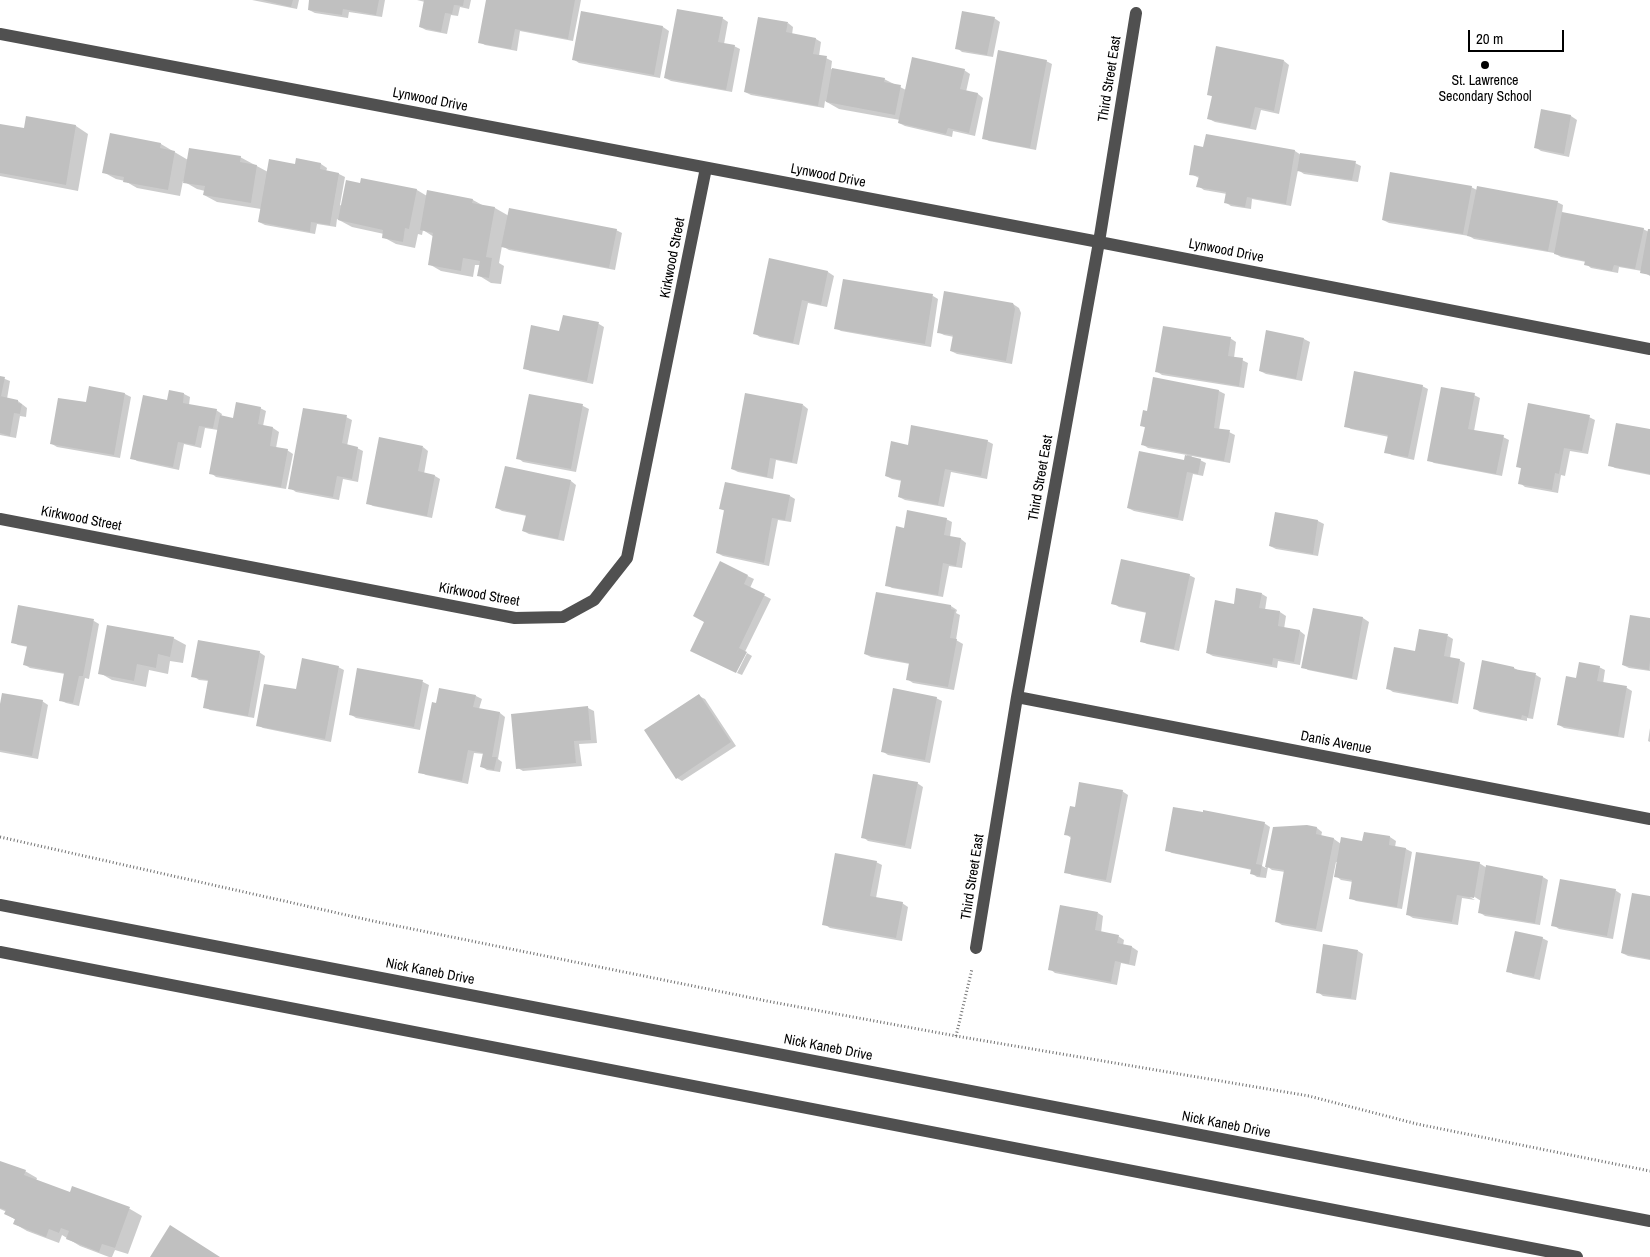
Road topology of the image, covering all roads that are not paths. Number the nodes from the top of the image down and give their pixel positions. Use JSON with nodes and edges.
{"nodes":[{"id":1,"x":1136,"y":13,"type":"dead end"},
{"id":2,"x":0,"y":34,"type":"edge"},
{"id":3,"x":706,"y":168,"type":"junction"},
{"id":4,"x":1099,"y":242,"type":"junction"},
{"id":5,"x":1650,"y":349,"type":"edge"},
{"id":6,"x":0,"y":519,"type":"edge"},
{"id":7,"x":1017,"y":697,"type":"junction"},
{"id":8,"x":1650,"y":819,"type":"edge"},
{"id":9,"x":0,"y":905,"type":"edge"},
{"id":10,"x":976,"y":948,"type":"road end"},
{"id":11,"x":0,"y":952,"type":"edge"},
{"id":12,"x":1650,"y":1221,"type":"edge"},
{"id":13,"x":1577,"y":1257,"type":"edge"}],
"edges":[{"from":1,"to":4,"type":"street","name":"Third Street East"},
{"from":2,"to":3,"type":"street","name":"Lynwood Drive"},
{"from":3,"to":4,"type":"street","name":"Lynwood Drive"},
{"from":3,"to":6,"type":"street","name":"Kirkwood Street"},
{"from":4,"to":5,"type":"street","name":"Lynwood Drive"},
{"from":4,"to":7,"type":"street","name":"Third Street East"},
{"from":7,"to":8,"type":"street","name":"Danis Avenue"},
{"from":7,"to":10,"type":"street","name":"Third Street East"},
{"from":9,"to":12,"type":"street","name":"Nick Kaneb Drive"},
{"from":11,"to":13,"type":"street"}]}
